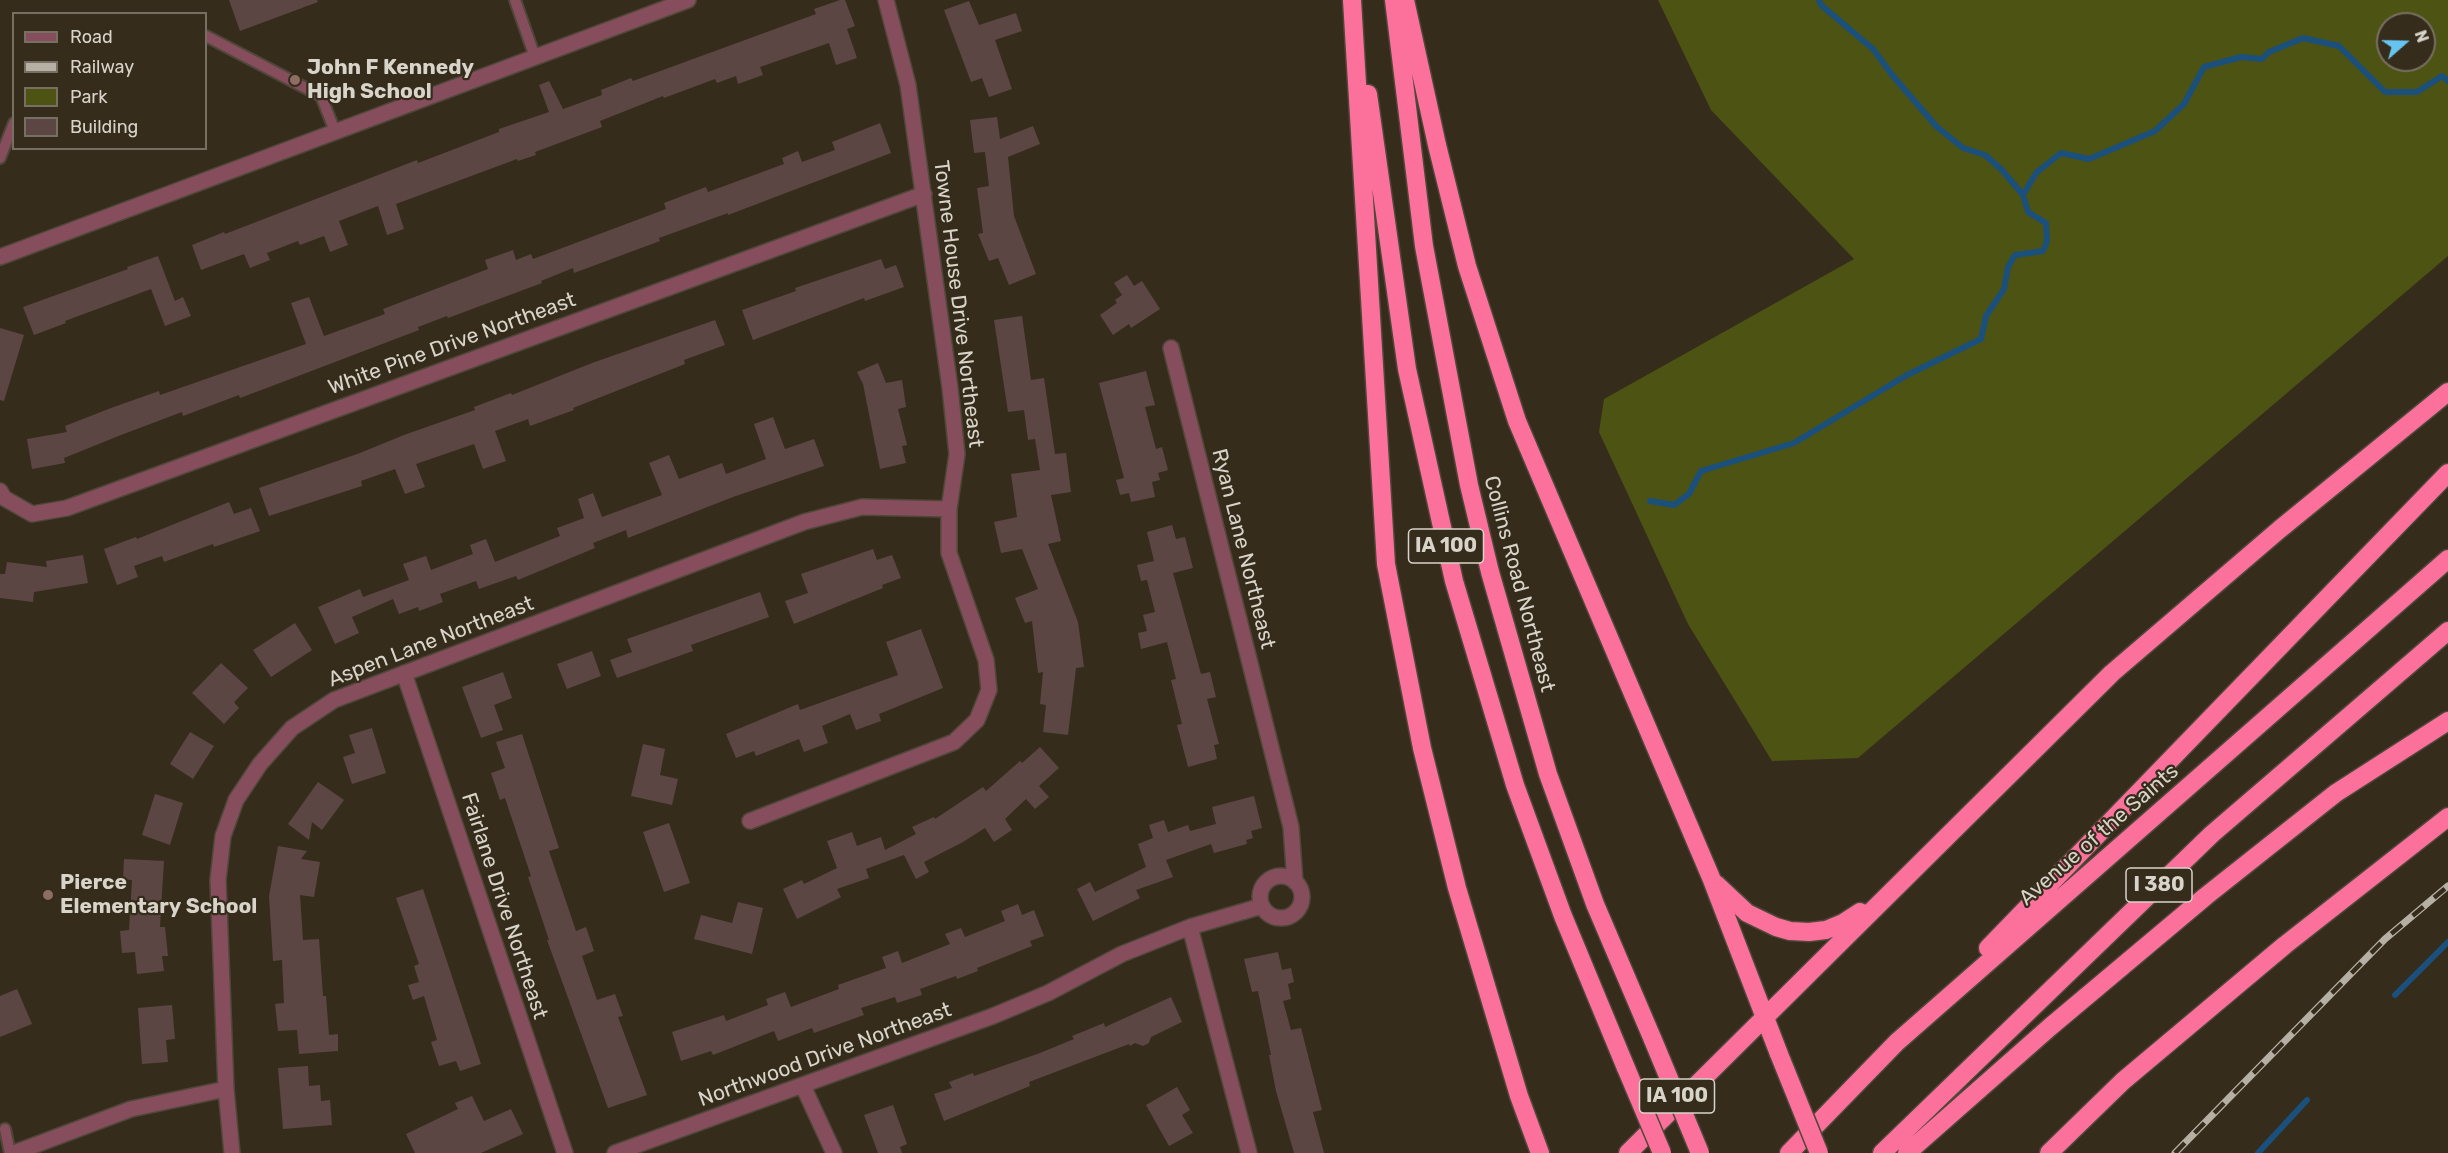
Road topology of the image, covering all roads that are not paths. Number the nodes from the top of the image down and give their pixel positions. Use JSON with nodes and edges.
{"nodes":[{"id":1,"x":515,"y":0,"type":"edge"},
{"id":2,"x":688,"y":0,"type":"edge"},
{"id":3,"x":886,"y":0,"type":"edge"},
{"id":4,"x":1354,"y":0,"type":"edge"},
{"id":5,"x":1394,"y":0,"type":"edge"},
{"id":6,"x":1405,"y":0,"type":"edge"},
{"id":7,"x":207,"y":37,"type":"edge"},
{"id":8,"x":535,"y":57,"type":"junction"},
{"id":9,"x":12,"y":128,"type":"edge"},
{"id":10,"x":335,"y":131,"type":"junction"},
{"id":11,"x":0,"y":158,"type":"edge"},
{"id":12,"x":924,"y":194,"type":"junction"},
{"id":13,"x":0,"y":257,"type":"edge"},
{"id":14,"x":1172,"y":348,"type":"dead end"},
{"id":15,"x":2448,"y":392,"type":"edge"},
{"id":16,"x":2448,"y":473,"type":"edge"},
{"id":17,"x":0,"y":491,"type":"edge"},
{"id":18,"x":949,"y":509,"type":"junction"},
{"id":19,"x":2448,"y":559,"type":"edge"},
{"id":20,"x":2448,"y":631,"type":"edge"},
{"id":21,"x":404,"y":673,"type":"junction"},
{"id":22,"x":2448,"y":721,"type":"edge"},
{"id":23,"x":2448,"y":817,"type":"edge"},
{"id":24,"x":750,"y":821,"type":"dead end"},
{"id":25,"x":1911,"y":872,"type":"junction"},
{"id":26,"x":1712,"y":880,"type":"junction"},
{"id":27,"x":1295,"y":882,"type":"junction"},
{"id":28,"x":1262,"y":906,"type":"junction"},
{"id":29,"x":1190,"y":927,"type":"junction"},
{"id":30,"x":1764,"y":1020,"type":"junction"},
{"id":31,"x":1897,"y":1042,"type":"junction"},
{"id":32,"x":803,"y":1086,"type":"junction"},
{"id":33,"x":226,"y":1089,"type":"junction"},
{"id":34,"x":1519,"y":1096,"type":"junction"},
{"id":35,"x":4,"y":1129,"type":"dead end"},
{"id":36,"x":12,"y":1153,"type":"edge"},
{"id":37,"x":232,"y":1153,"type":"edge"},
{"id":38,"x":565,"y":1153,"type":"edge"},
{"id":39,"x":615,"y":1153,"type":"edge"},
{"id":40,"x":834,"y":1153,"type":"edge"},
{"id":41,"x":1249,"y":1153,"type":"edge"},
{"id":42,"x":1526,"y":1153,"type":"edge"},
{"id":43,"x":1540,"y":1153,"type":"edge"},
{"id":44,"x":1628,"y":1153,"type":"edge"},
{"id":45,"x":1662,"y":1153,"type":"edge"},
{"id":46,"x":1700,"y":1153,"type":"edge"},
{"id":47,"x":1789,"y":1153,"type":"edge"},
{"id":48,"x":1820,"y":1153,"type":"edge"},
{"id":49,"x":1882,"y":1153,"type":"edge"},
{"id":50,"x":1907,"y":1153,"type":"edge"},
{"id":51,"x":2049,"y":1153,"type":"edge"}],
"edges":[{"from":1,"to":8,"type":"lane"},
{"from":2,"to":8,"type":"street"},
{"from":3,"to":12,"type":"street","name":"Towne House Drive Northeast"},
{"from":4,"to":34,"type":"highway"},
{"from":4,"to":45,"type":"highway","number":"IA 100","bridge":true},
{"from":5,"to":46,"type":"highway","name":"Collins Road Northeast","number":"IA 100","bridge":true},
{"from":6,"to":26,"type":"highway"},
{"from":7,"to":10,"type":"lane"},
{"from":8,"to":10,"type":"street"},
{"from":9,"to":11,"type":"lane"},
{"from":10,"to":13,"type":"street"},
{"from":12,"to":17,"type":"street","name":"White Pine Drive Northeast"},
{"from":12,"to":18,"type":"street","name":"Towne House Drive Northeast"},
{"from":14,"to":27,"type":"street","name":"Ryan Lane Northeast"},
{"from":15,"to":25,"type":"highway"},
{"from":16,"to":31,"type":"highway"},
{"from":18,"to":21,"type":"street","name":"Aspen Lane Northeast"},
{"from":18,"to":24,"type":"street","name":"Towne House Drive Northeast"},
{"from":19,"to":31,"type":"highway","name":"Avenue of the Saints","number":"I 380"},
{"from":20,"to":49,"type":"highway","number":"I 380"},
{"from":21,"to":33,"type":"street","name":"Aspen Lane Northeast"},
{"from":21,"to":38,"type":"street","name":"Fairlane Drive Northeast"},
{"from":22,"to":50,"type":"highway"},
{"from":23,"to":51,"type":"highway"},
{"from":25,"to":26,"type":"highway"},
{"from":25,"to":30,"type":"highway"},
{"from":26,"to":30,"type":"highway"},
{"from":27,"to":28,"type":"street"},
{"from":27,"to":28,"type":"street"},
{"from":28,"to":29,"type":"street","name":"Northwood Drive Northeast"},
{"from":29,"to":32,"type":"street","name":"Northwood Drive Northeast"},
{"from":29,"to":41,"type":"street"},
{"from":30,"to":44,"type":"highway"},
{"from":30,"to":48,"type":"highway","bridge":true},
{"from":31,"to":47,"type":"highway","name":"Avenue of the Saints","number":"I 380"},
{"from":32,"to":39,"type":"street","name":"Northwood Drive Northeast"},
{"from":32,"to":40,"type":"street"},
{"from":33,"to":36,"type":"street"},
{"from":33,"to":37,"type":"street","name":"Aspen Lane Northeast"},
{"from":34,"to":42,"type":"highway"},
{"from":34,"to":43,"type":"highway"},
{"from":35,"to":36,"type":"lane"}]}
